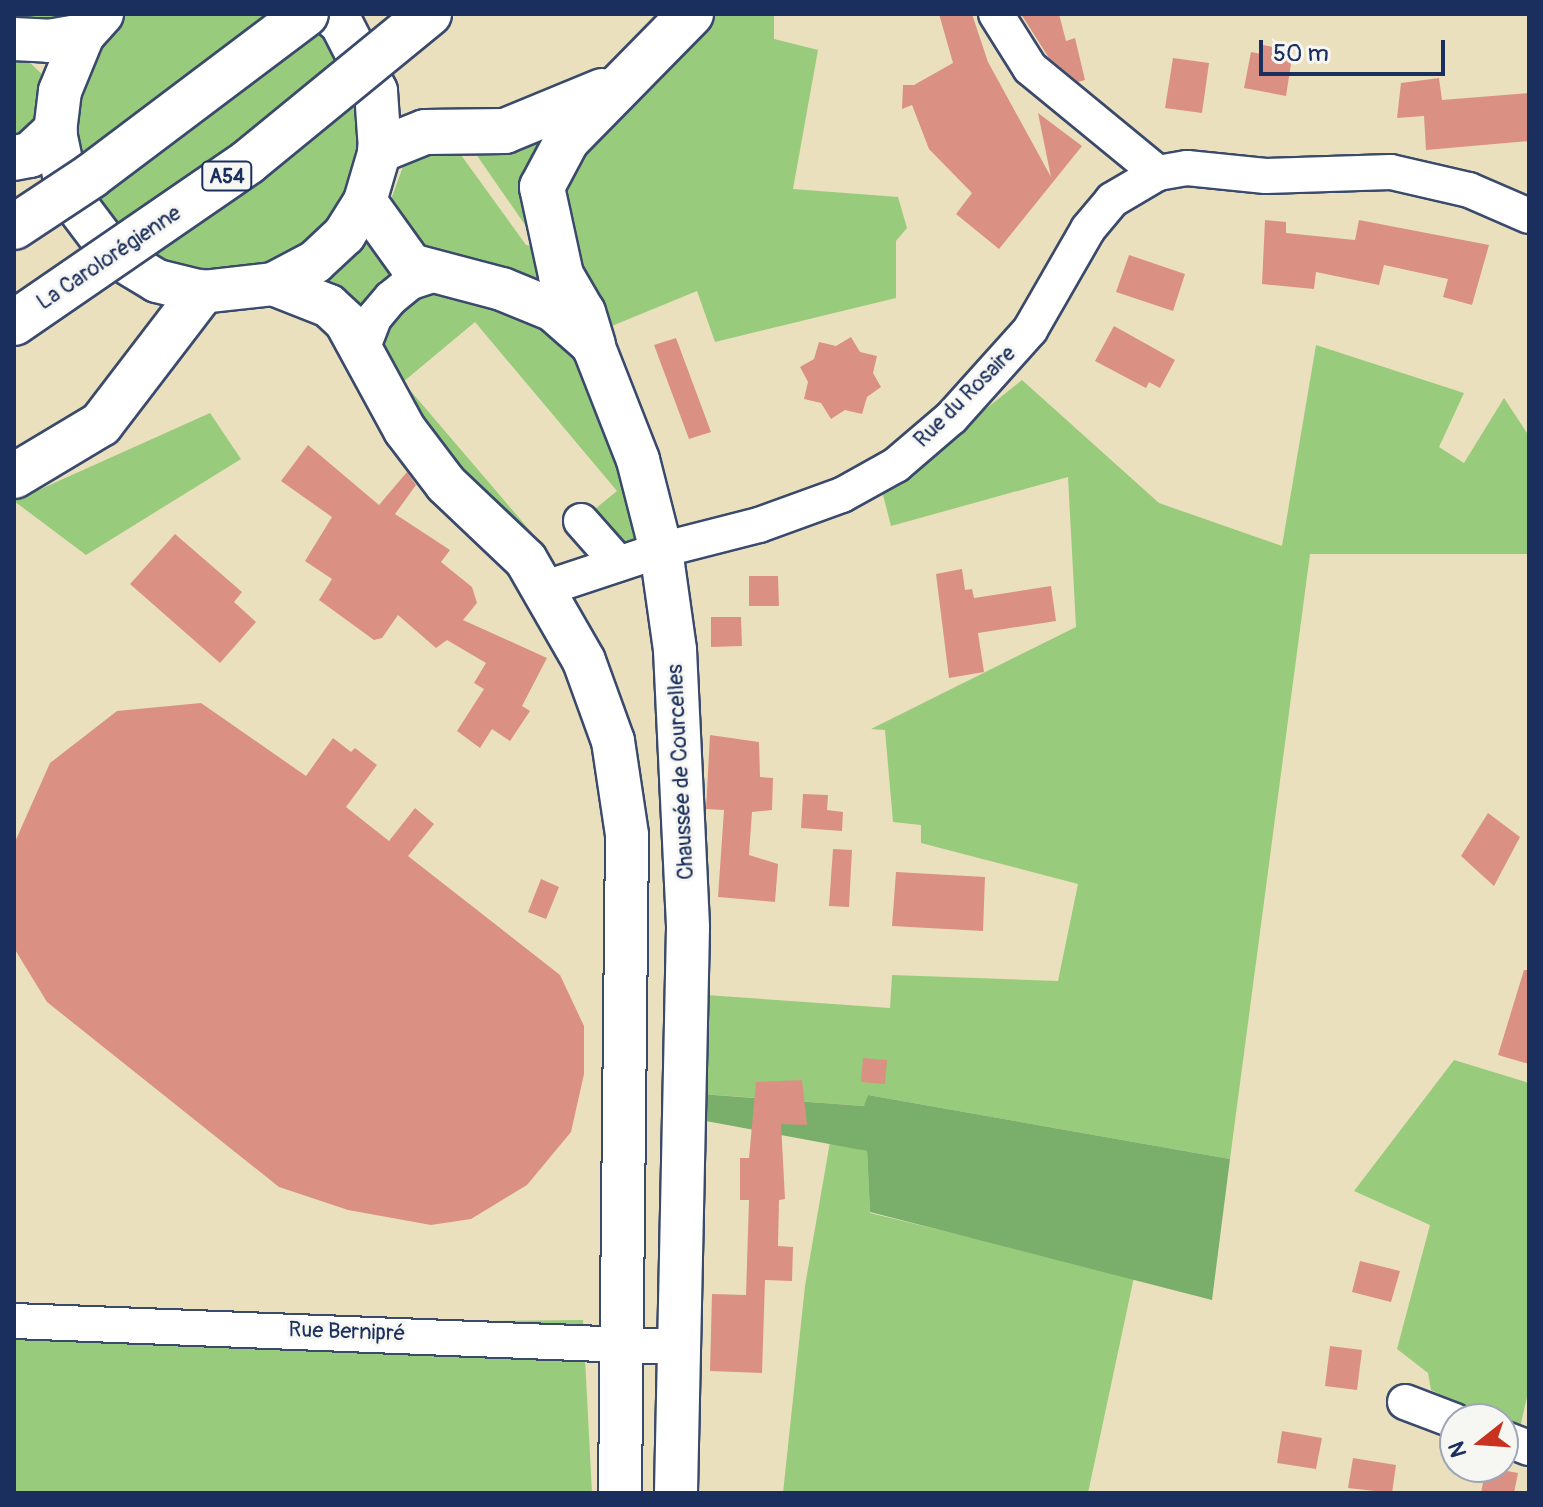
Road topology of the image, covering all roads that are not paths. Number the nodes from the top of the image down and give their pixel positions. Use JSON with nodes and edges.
{"nodes":[{"id":1,"x":306,"y":14,"type":"edge"},
{"id":2,"x":330,"y":14,"type":"edge"},
{"id":3,"x":429,"y":14,"type":"edge"},
{"id":4,"x":691,"y":14,"type":"edge"},
{"id":5,"x":996,"y":14,"type":"edge"},
{"id":6,"x":92,"y":24,"type":"edge"},
{"id":7,"x":14,"y":39,"type":"edge"},
{"id":8,"x":14,"y":53,"type":"edge"},
{"id":9,"x":617,"y":83,"type":"junction"},
{"id":10,"x":58,"y":112,"type":"junction"},
{"id":11,"x":380,"y":150,"type":"junction"},
{"id":12,"x":14,"y":158,"type":"edge"},
{"id":13,"x":1158,"y":173,"type":"junction"},
{"id":14,"x":365,"y":201,"type":"junction"},
{"id":15,"x":1529,"y":216,"type":"edge"},
{"id":16,"x":14,"y":227,"type":"edge"},
{"id":17,"x":435,"y":274,"type":"junction"},
{"id":18,"x":273,"y":284,"type":"junction"},
{"id":19,"x":202,"y":292,"type":"junction"},
{"id":20,"x":14,"y":323,"type":"edge"},
{"id":21,"x":593,"y":345,"type":"junction"},
{"id":22,"x":363,"y":347,"type":"junction"},
{"id":23,"x":14,"y":476,"type":"edge"},
{"id":24,"x":581,"y":521,"type":"dead end"},
{"id":25,"x":661,"y":550,"type":"junction"},
{"id":26,"x":619,"y":564,"type":"junction"},
{"id":27,"x":546,"y":588,"type":"junction"},
{"id":28,"x":14,"y":1321,"type":"edge"},
{"id":29,"x":620,"y":1342,"type":"junction"},
{"id":30,"x":680,"y":1347,"type":"junction"},
{"id":31,"x":1405,"y":1402,"type":"dead end"},
{"id":32,"x":1439,"y":1415,"type":"edge"},
{"id":33,"x":620,"y":1493,"type":"edge"},
{"id":34,"x":676,"y":1493,"type":"edge"}],
"edges":[{"from":1,"to":16,"type":"highway","bridge":true},
{"from":2,"to":11,"type":"main road"},
{"from":3,"to":20,"type":"highway","name":"La Carolorégienne","number":"A54","bridge":true},
{"from":4,"to":9,"type":"highway"},
{"from":5,"to":13,"type":"street"},
{"from":6,"to":7,"type":"main road"},
{"from":6,"to":10,"type":"main road"},
{"from":8,"to":10,"type":"main road"},
{"from":9,"to":11,"type":"highway"},
{"from":9,"to":21,"type":"highway"},
{"from":10,"to":12,"type":"highway"},
{"from":10,"to":19,"type":"main road"},
{"from":11,"to":14,"type":"main road"},
{"from":13,"to":15,"type":"street","name":"Rue du Rosaire"},
{"from":13,"to":25,"type":"street","name":"Rue du Rosaire"},
{"from":14,"to":17,"type":"main road","name":"Chaussée de Courcelles"},
{"from":14,"to":18,"type":"main road"},
{"from":17,"to":21,"type":"main road","name":"Chaussée de Courcelles"},
{"from":17,"to":22,"type":"street"},
{"from":18,"to":19,"type":"main road"},
{"from":18,"to":22,"type":"main road"},
{"from":19,"to":23,"type":"highway"},
{"from":21,"to":25,"type":"main road","name":"Chaussée de Courcelles"},
{"from":22,"to":27,"type":"main road"},
{"from":24,"to":26,"type":"street"},
{"from":25,"to":26,"type":"street","name":"Rue du Rosaire"},
{"from":25,"to":30,"type":"main road","name":"Chaussée de Courcelles"},
{"from":26,"to":27,"type":"street","name":"Rue du Rosaire"},
{"from":27,"to":29,"type":"main road"},
{"from":28,"to":29,"type":"street","name":"Rue Bernipré"},
{"from":29,"to":30,"type":"street","name":"Rue Bernipré"},
{"from":29,"to":33,"type":"main road"},
{"from":30,"to":34,"type":"main road","name":"Chaussée de Courcelles"},
{"from":31,"to":32,"type":"street"}]}
